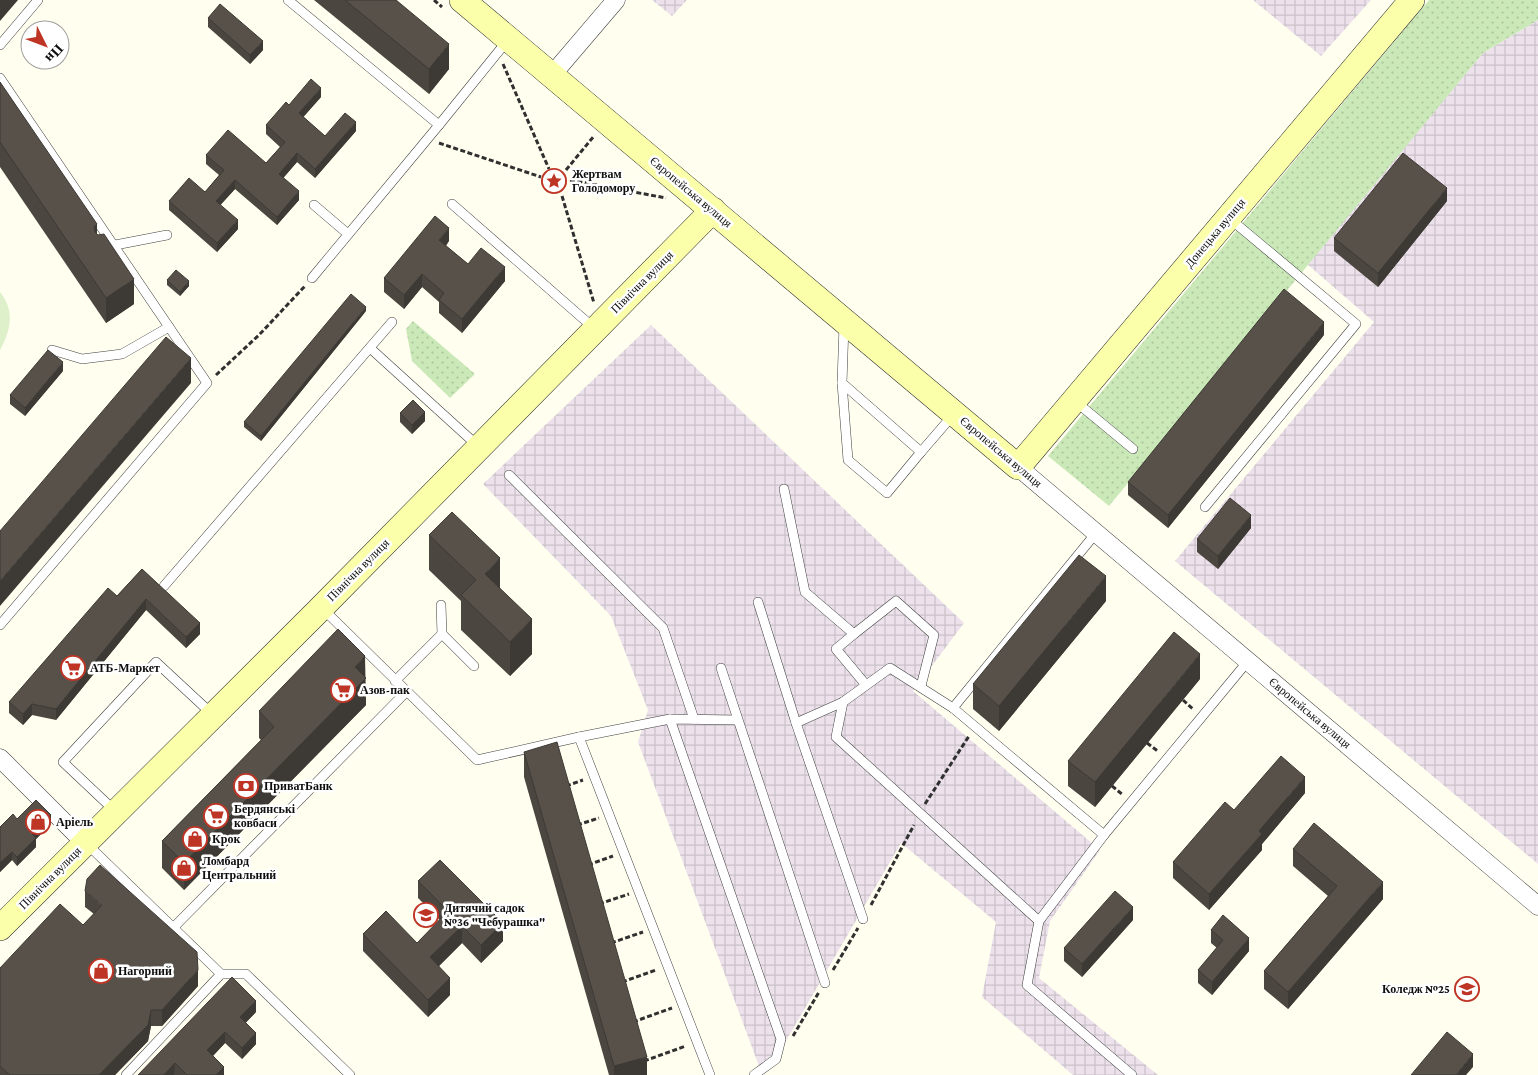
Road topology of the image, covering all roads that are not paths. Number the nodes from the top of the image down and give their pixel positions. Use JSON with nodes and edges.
{"nodes":[{"id":1,"x":38,"y":0,"type":"edge"},
{"id":2,"x":288,"y":0,"type":"edge"},
{"id":3,"x":462,"y":0,"type":"edge"},
{"id":4,"x":616,"y":0,"type":"edge"},
{"id":5,"x":1412,"y":0,"type":"edge"},
{"id":6,"x":0,"y":45,"type":"edge"},
{"id":7,"x":503,"y":46,"type":"junction"},
{"id":8,"x":552,"y":75,"type":"junction"},
{"id":9,"x":0,"y":78,"type":"edge"},
{"id":10,"x":439,"y":125,"type":"junction"},
{"id":11,"x":452,"y":204,"type":"dead end"},
{"id":12,"x":314,"y":205,"type":"dead end"},
{"id":13,"x":713,"y":210,"type":"junction"},
{"id":14,"x":1229,"y":218,"type":"junction"},
{"id":15,"x":348,"y":234,"type":"junction"},
{"id":16,"x":166,"y":235,"type":"dead end"},
{"id":17,"x":113,"y":244,"type":"junction"},
{"id":18,"x":100,"y":254,"type":"edge"},
{"id":19,"x":312,"y":278,"type":"road end"},
{"id":20,"x":596,"y":319,"type":"junction"},
{"id":21,"x":844,"y":320,"type":"junction"},
{"id":22,"x":392,"y":322,"type":"dead end"},
{"id":23,"x":169,"y":326,"type":"junction"},
{"id":24,"x":370,"y":348,"type":"junction"},
{"id":25,"x":52,"y":350,"type":"edge"},
{"id":26,"x":842,"y":383,"type":"junction"},
{"id":27,"x":1074,"y":400,"type":"junction"},
{"id":28,"x":954,"y":413,"type":"junction"},
{"id":29,"x":479,"y":447,"type":"junction"},
{"id":30,"x":1133,"y":448,"type":"dead end"},
{"id":31,"x":921,"y":452,"type":"junction"},
{"id":32,"x":1018,"y":467,"type":"junction"},
{"id":33,"x":509,"y":475,"type":"dead end"},
{"id":34,"x":784,"y":489,"type":"dead end"},
{"id":35,"x":1205,"y":507,"type":"dead end"},
{"id":36,"x":1096,"y":533,"type":"junction"},
{"id":37,"x":164,"y":586,"type":"dead end"},
{"id":38,"x":758,"y":602,"type":"dead end"},
{"id":39,"x":441,"y":605,"type":"dead end"},
{"id":40,"x":322,"y":608,"type":"junction"},
{"id":41,"x":0,"y":625,"type":"edge"},
{"id":42,"x":442,"y":634,"type":"junction"},
{"id":43,"x":854,"y":634,"type":"junction"},
{"id":44,"x":1248,"y":661,"type":"junction"},
{"id":45,"x":474,"y":666,"type":"dead end"},
{"id":46,"x":721,"y":668,"type":"dead end"},
{"id":47,"x":395,"y":681,"type":"junction"},
{"id":48,"x":866,"y":685,"type":"junction"},
{"id":49,"x":921,"y":686,"type":"junction"},
{"id":50,"x":406,"y":692,"type":"junction"},
{"id":51,"x":843,"y":702,"type":"junction"},
{"id":52,"x":953,"y":708,"type":"junction"},
{"id":53,"x":213,"y":715,"type":"junction"},
{"id":54,"x":670,"y":719,"type":"junction"},
{"id":55,"x":694,"y":719,"type":"junction"},
{"id":56,"x":737,"y":720,"type":"junction"},
{"id":57,"x":796,"y":723,"type":"junction"},
{"id":58,"x":579,"y":737,"type":"junction"},
{"id":59,"x":0,"y":758,"type":"edge"},
{"id":60,"x":116,"y":812,"type":"junction"},
{"id":61,"x":1104,"y":835,"type":"junction"},
{"id":62,"x":85,"y":843,"type":"junction"},
{"id":63,"x":1538,"y":906,"type":"edge"},
{"id":64,"x":863,"y":918,"type":"road end"},
{"id":65,"x":3,"y":919,"type":"edge"},
{"id":66,"x":1040,"y":921,"type":"junction"},
{"id":67,"x":174,"y":928,"type":"junction"},
{"id":68,"x":221,"y":974,"type":"junction"},
{"id":69,"x":825,"y":983,"type":"road end"},
{"id":70,"x":126,"y":1075,"type":"edge"},
{"id":71,"x":350,"y":1075,"type":"edge"},
{"id":72,"x":710,"y":1075,"type":"edge"},
{"id":73,"x":754,"y":1075,"type":"edge"},
{"id":74,"x":1132,"y":1075,"type":"edge"}],
"edges":[{"from":1,"to":6,"type":"lane"},
{"from":2,"to":10,"type":"lane"},
{"from":3,"to":7,"type":"street","name":"Європейська вулиця"},
{"from":4,"to":8,"type":"street"},
{"from":5,"to":14,"type":"street","name":"Донецька вулиця"},
{"from":7,"to":8,"type":"street","name":"Європейська вулиця"},
{"from":7,"to":10,"type":"lane"},
{"from":8,"to":13,"type":"street","name":"Європейська вулиця"},
{"from":9,"to":17,"type":"lane"},
{"from":10,"to":15,"type":"lane"},
{"from":11,"to":20,"type":"lane"},
{"from":12,"to":15,"type":"lane"},
{"from":13,"to":20,"type":"street","name":"Північна вулиця"},
{"from":13,"to":21,"type":"street","name":"Європейська вулиця"},
{"from":14,"to":27,"type":"street","name":"Донецька вулиця"},
{"from":14,"to":35,"type":"lane"},
{"from":15,"to":19,"type":"lane"},
{"from":16,"to":17,"type":"lane"},
{"from":17,"to":18,"type":"lane"},
{"from":17,"to":23,"type":"lane"},
{"from":20,"to":29,"type":"street","name":"Північна вулиця"},
{"from":21,"to":26,"type":"lane"},
{"from":21,"to":28,"type":"street","name":"Європейська вулиця"},
{"from":22,"to":24,"type":"lane"},
{"from":23,"to":25,"type":"lane"},
{"from":23,"to":41,"type":"lane"},
{"from":24,"to":29,"type":"lane"},
{"from":24,"to":37,"type":"lane"},
{"from":26,"to":31,"type":"lane"},
{"from":26,"to":31,"type":"lane"},
{"from":27,"to":30,"type":"lane"},
{"from":27,"to":32,"type":"street","name":"Донецька вулиця"},
{"from":28,"to":31,"type":"lane"},
{"from":28,"to":32,"type":"street","name":"Європейська вулиця"},
{"from":29,"to":40,"type":"street","name":"Північна вулиця"},
{"from":32,"to":36,"type":"street","name":"Європейська вулиця"},
{"from":33,"to":55,"type":"lane"},
{"from":34,"to":43,"type":"lane"},
{"from":36,"to":44,"type":"street","name":"Європейська вулиця"},
{"from":36,"to":52,"type":"lane"},
{"from":38,"to":57,"type":"lane"},
{"from":39,"to":42,"type":"lane"},
{"from":40,"to":47,"type":"lane"},
{"from":40,"to":53,"type":"street","name":"Північна вулиця"},
{"from":42,"to":45,"type":"lane"},
{"from":42,"to":47,"type":"lane"},
{"from":43,"to":48,"type":"lane"},
{"from":43,"to":49,"type":"lane"},
{"from":44,"to":61,"type":"lane"},
{"from":44,"to":63,"type":"street","name":"Європейська вулиця"},
{"from":46,"to":56,"type":"lane"},
{"from":47,"to":50,"type":"lane"},
{"from":48,"to":49,"type":"lane"},
{"from":48,"to":51,"type":"lane"},
{"from":49,"to":52,"type":"lane"},
{"from":50,"to":58,"type":"lane"},
{"from":50,"to":67,"type":"lane"},
{"from":51,"to":57,"type":"lane"},
{"from":51,"to":66,"type":"lane"},
{"from":52,"to":61,"type":"lane"},
{"from":53,"to":60,"type":"street","name":"Північна вулиця"},
{"from":53,"to":60,"type":"lane"},
{"from":54,"to":55,"type":"lane"},
{"from":54,"to":58,"type":"lane"},
{"from":54,"to":73,"type":"lane"},
{"from":55,"to":56,"type":"lane"},
{"from":56,"to":69,"type":"lane"},
{"from":57,"to":64,"type":"lane"},
{"from":58,"to":72,"type":"lane"},
{"from":59,"to":62,"type":"street"},
{"from":60,"to":62,"type":"street","name":"Північна вулиця"},
{"from":61,"to":66,"type":"lane"},
{"from":62,"to":65,"type":"street","name":"Північна вулиця"},
{"from":62,"to":67,"type":"lane"},
{"from":66,"to":74,"type":"lane"},
{"from":67,"to":68,"type":"lane"},
{"from":68,"to":70,"type":"lane"},
{"from":68,"to":71,"type":"lane"}]}
